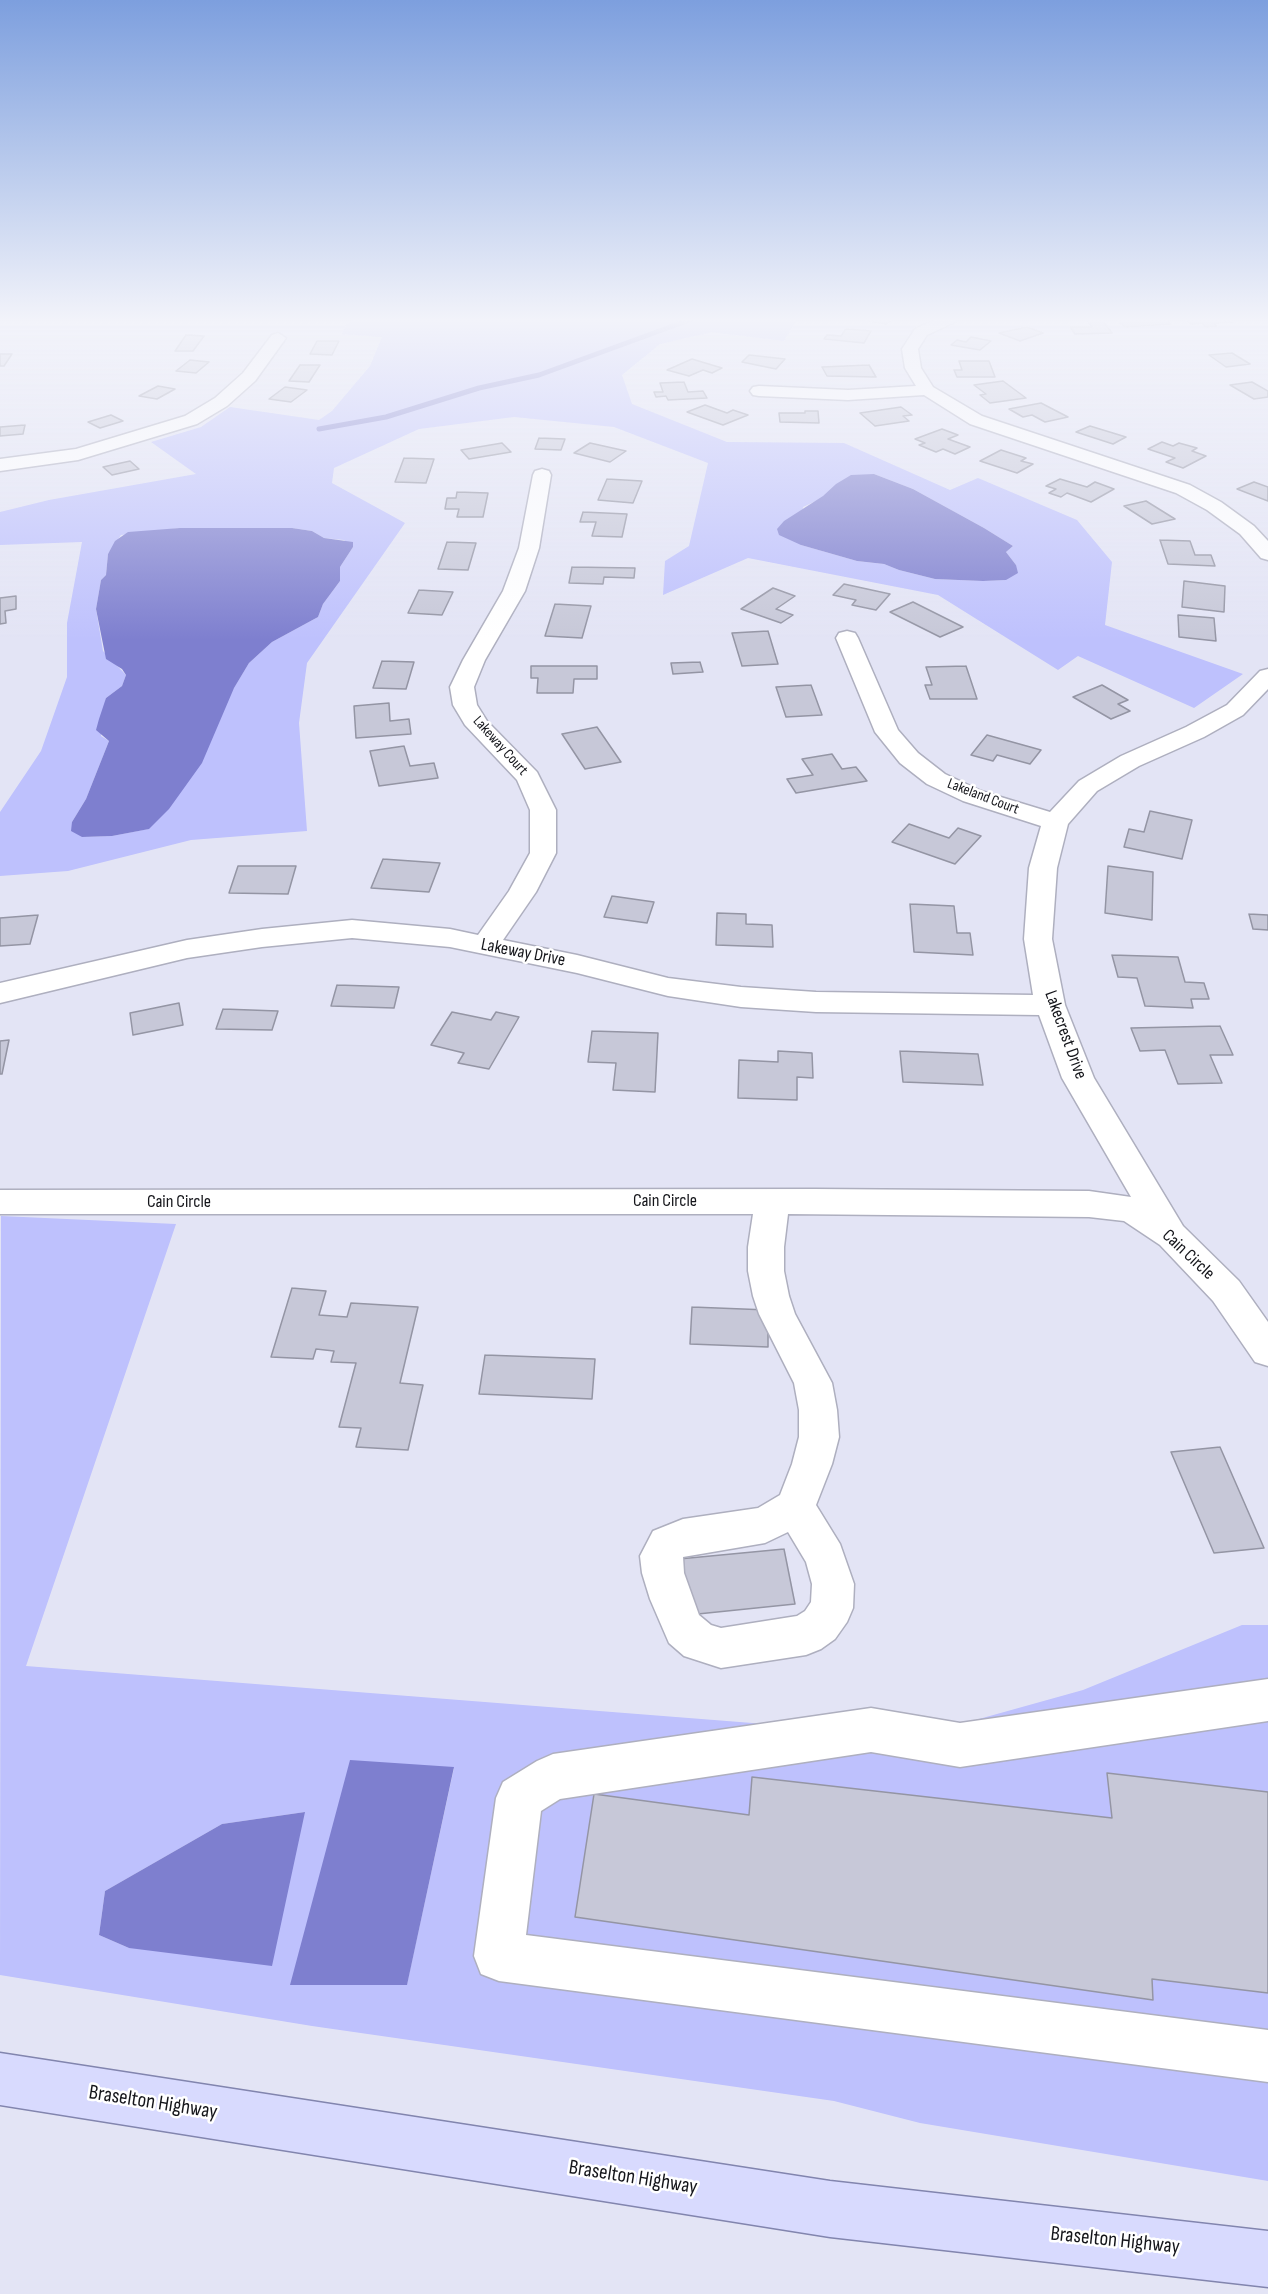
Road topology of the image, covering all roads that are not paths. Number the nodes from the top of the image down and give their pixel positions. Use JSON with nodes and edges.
{"nodes":[{"id":1,"x":171,"y":426,"type":"edge"},
{"id":2,"x":994,"y":426,"type":"edge"},
{"id":3,"x":0,"y":465,"type":"edge"},
{"id":4,"x":542,"y":475,"type":"dead end"},
{"id":5,"x":1268,"y":527,"type":"edge"},
{"id":6,"x":1247,"y":530,"type":"junction"},
{"id":7,"x":1268,"y":554,"type":"edge"},
{"id":8,"x":847,"y":638,"type":"dead end"},
{"id":9,"x":1268,"y":676,"type":"edge"},
{"id":10,"x":1055,"y":822,"type":"junction"},
{"id":11,"x":485,"y":945,"type":"junction"},
{"id":12,"x":0,"y":993,"type":"edge"},
{"id":13,"x":1050,"y":1005,"type":"junction"},
{"id":14,"x":772,"y":1201,"type":"junction"},
{"id":15,"x":0,"y":1202,"type":"edge"},
{"id":16,"x":1172,"y":1236,"type":"junction"},
{"id":17,"x":1268,"y":1351,"type":"edge"},
{"id":18,"x":795,"y":1507,"type":"dead end"},
{"id":19,"x":1268,"y":1700,"type":"edge"},
{"id":20,"x":1268,"y":2056,"type":"edge"},
{"id":21,"x":0,"y":2079,"type":"edge"},
{"id":22,"x":1268,"y":2259,"type":"edge"}],
"edges":[{"from":1,"to":3,"type":"street"},
{"from":2,"to":6,"type":"street"},
{"from":4,"to":11,"type":"street","name":"Lakeway Court"},
{"from":5,"to":6,"type":"street"},
{"from":6,"to":7,"type":"street"},
{"from":8,"to":10,"type":"street","name":"Lakeland Court"},
{"from":9,"to":10,"type":"street","name":"Lakecrest Drive"},
{"from":10,"to":13,"type":"street","name":"Lakecrest Drive"},
{"from":11,"to":12,"type":"street","name":"Lakeway Drive"},
{"from":11,"to":13,"type":"street","name":"Lakeway Drive"},
{"from":13,"to":16,"type":"street","name":"Lakecrest Drive"},
{"from":14,"to":15,"type":"street","name":"Cain Circle"},
{"from":14,"to":16,"type":"street","name":"Cain Circle"},
{"from":14,"to":18,"type":"street"},
{"from":16,"to":17,"type":"street","name":"Cain Circle"},
{"from":19,"to":20,"type":"street"},
{"from":21,"to":22,"type":"main road","name":"Braselton Highway"}]}
